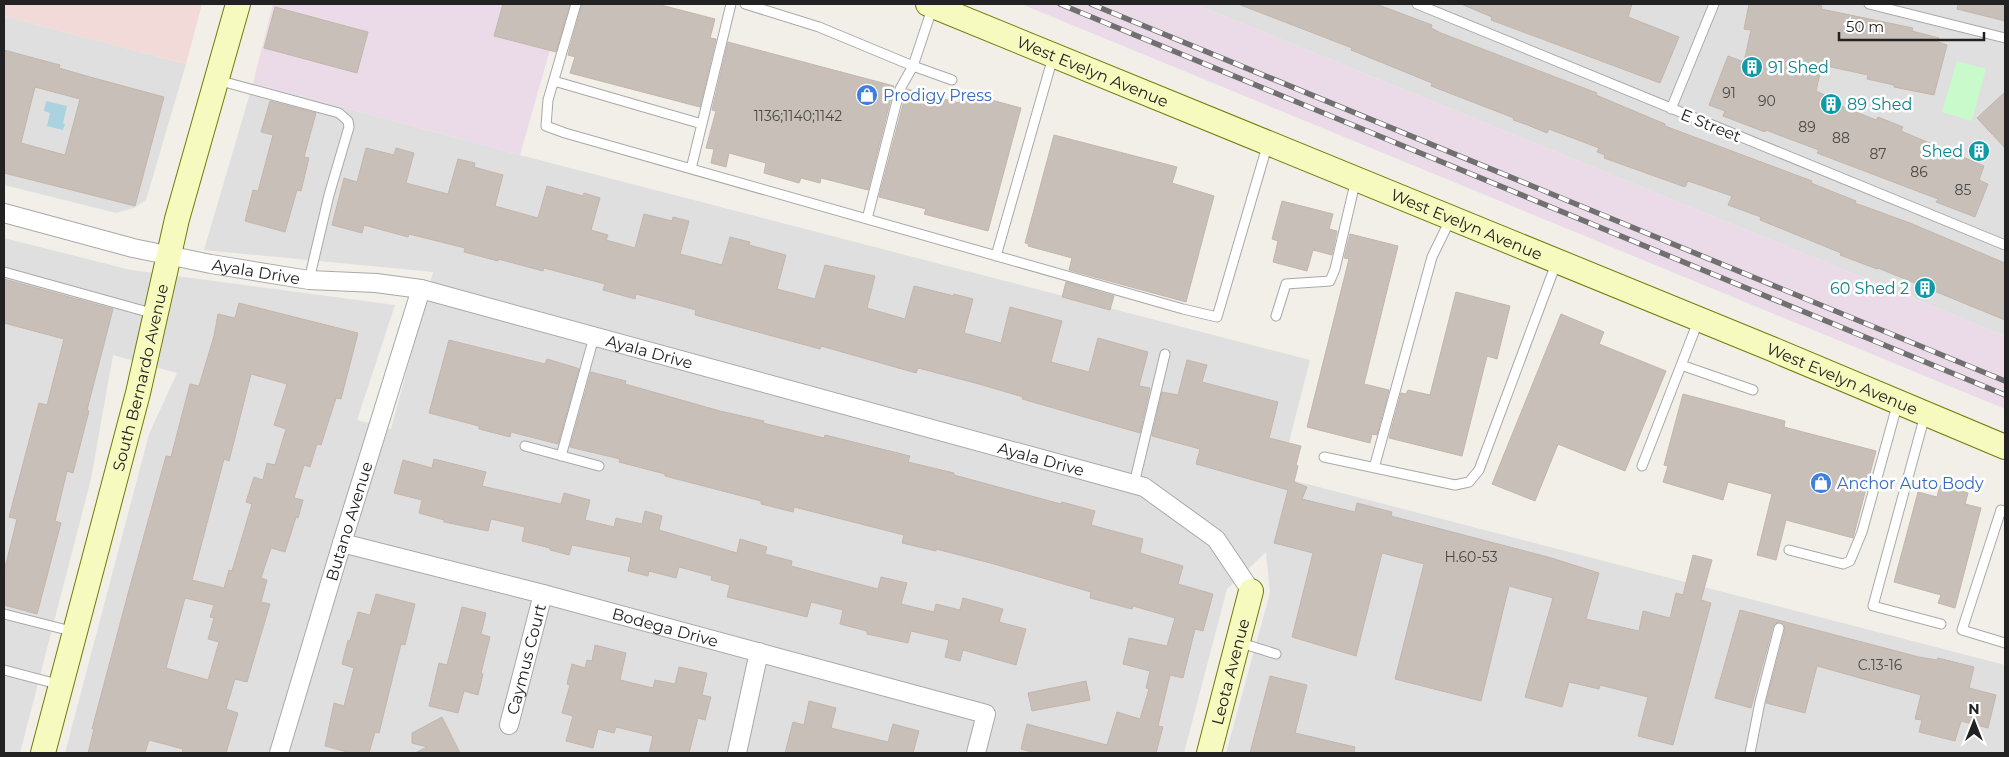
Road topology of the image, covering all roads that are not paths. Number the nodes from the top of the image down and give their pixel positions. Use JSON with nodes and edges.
{"nodes":[{"id":1,"x":238,"y":4,"type":"edge"},
{"id":2,"x":576,"y":4,"type":"edge"},
{"id":3,"x":731,"y":4,"type":"edge"},
{"id":4,"x":745,"y":4,"type":"edge"},
{"id":5,"x":1417,"y":4,"type":"edge"},
{"id":6,"x":1714,"y":4,"type":"edge"},
{"id":7,"x":1869,"y":4,"type":"edge"},
{"id":8,"x":930,"y":5,"type":"edge"},
{"id":9,"x":2005,"y":38,"type":"edge"},
{"id":10,"x":1054,"y":55,"type":"junction"},
{"id":11,"x":913,"y":66,"type":"junction"},
{"id":12,"x":216,"y":80,"type":"junction"},
{"id":13,"x":952,"y":80,"type":"dead end"},
{"id":14,"x":554,"y":81,"type":"junction"},
{"id":15,"x":1671,"y":109,"type":"junction"},
{"id":16,"x":702,"y":124,"type":"junction"},
{"id":17,"x":1268,"y":143,"type":"junction"},
{"id":18,"x":691,"y":170,"type":"junction"},
{"id":19,"x":1356,"y":179,"type":"junction"},
{"id":20,"x":4,"y":213,"type":"edge"},
{"id":21,"x":1451,"y":218,"type":"junction"},
{"id":22,"x":866,"y":219,"type":"junction"},
{"id":23,"x":2005,"y":245,"type":"edge"},
{"id":24,"x":168,"y":256,"type":"junction"},
{"id":25,"x":996,"y":256,"type":"junction"},
{"id":26,"x":1557,"y":261,"type":"junction"},
{"id":27,"x":4,"y":272,"type":"edge"},
{"id":28,"x":309,"y":280,"type":"junction"},
{"id":29,"x":421,"y":289,"type":"junction"},
{"id":30,"x":156,"y":314,"type":"junction"},
{"id":31,"x":1276,"y":316,"type":"dead end"},
{"id":32,"x":1699,"y":319,"type":"junction"},
{"id":33,"x":594,"y":337,"type":"junction"},
{"id":34,"x":1165,"y":354,"type":"dead end"},
{"id":35,"x":1681,"y":365,"type":"junction"},
{"id":36,"x":1753,"y":390,"type":"dead end"},
{"id":37,"x":1898,"y":401,"type":"junction"},
{"id":38,"x":1926,"y":413,"type":"junction"},
{"id":39,"x":525,"y":446,"type":"dead end"},
{"id":40,"x":2005,"y":447,"type":"edge"},
{"id":41,"x":561,"y":456,"type":"junction"},
{"id":42,"x":1324,"y":457,"type":"dead end"},
{"id":43,"x":598,"y":466,"type":"dead end"},
{"id":44,"x":1642,"y":466,"type":"dead end"},
{"id":45,"x":1374,"y":468,"type":"junction"},
{"id":46,"x":1134,"y":484,"type":"junction"},
{"id":47,"x":2005,"y":512,"type":"edge"},
{"id":48,"x":342,"y":543,"type":"junction"},
{"id":49,"x":1789,"y":550,"type":"dead end"},
{"id":50,"x":1251,"y":592,"type":"joint"},
{"id":51,"x":543,"y":594,"type":"junction"},
{"id":52,"x":4,"y":614,"type":"edge"},
{"id":53,"x":1941,"y":624,"type":"dead end"},
{"id":54,"x":1779,"y":628,"type":"dead end"},
{"id":55,"x":75,"y":632,"type":"junction"},
{"id":56,"x":1237,"y":642,"type":"junction"},
{"id":57,"x":2005,"y":644,"type":"edge"},
{"id":58,"x":760,"y":652,"type":"junction"},
{"id":59,"x":1276,"y":654,"type":"dead end"},
{"id":60,"x":4,"y":670,"type":"edge"},
{"id":61,"x":62,"y":685,"type":"junction"},
{"id":62,"x":509,"y":725,"type":"dead end"},
{"id":63,"x":43,"y":753,"type":"edge"},
{"id":64,"x":279,"y":753,"type":"edge"},
{"id":65,"x":737,"y":753,"type":"edge"},
{"id":66,"x":976,"y":753,"type":"edge"},
{"id":67,"x":1209,"y":753,"type":"edge"},
{"id":68,"x":1750,"y":753,"type":"edge"}],
"edges":[{"from":1,"to":12,"type":"main road","name":"South Bernardo Avenue"},
{"from":2,"to":14,"type":"lane"},
{"from":3,"to":16,"type":"lane"},
{"from":4,"to":11,"type":"lane"},
{"from":5,"to":15,"type":"lane","name":"E Street"},
{"from":6,"to":15,"type":"lane"},
{"from":7,"to":9,"type":"lane"},
{"from":8,"to":10,"type":"main road","name":"West Evelyn Avenue"},
{"from":8,"to":11,"type":"lane"},
{"from":10,"to":17,"type":"main road","name":"West Evelyn Avenue"},
{"from":10,"to":25,"type":"lane"},
{"from":11,"to":13,"type":"lane"},
{"from":11,"to":22,"type":"lane"},
{"from":12,"to":24,"type":"main road","name":"South Bernardo Avenue"},
{"from":12,"to":28,"type":"lane"},
{"from":14,"to":16,"type":"lane"},
{"from":14,"to":18,"type":"lane"},
{"from":15,"to":23,"type":"lane","name":"E Street"},
{"from":16,"to":18,"type":"lane"},
{"from":17,"to":19,"type":"main road","name":"West Evelyn Avenue"},
{"from":17,"to":25,"type":"lane"},
{"from":18,"to":22,"type":"lane"},
{"from":19,"to":21,"type":"main road","name":"West Evelyn Avenue"},
{"from":19,"to":31,"type":"lane"},
{"from":20,"to":24,"type":"street","name":"Ayala Drive"},
{"from":21,"to":26,"type":"main road","name":"West Evelyn Avenue"},
{"from":21,"to":45,"type":"lane"},
{"from":22,"to":25,"type":"lane"},
{"from":24,"to":28,"type":"street","name":"Ayala Drive"},
{"from":24,"to":30,"type":"main road","name":"South Bernardo Avenue"},
{"from":26,"to":32,"type":"main road","name":"West Evelyn Avenue"},
{"from":26,"to":45,"type":"lane"},
{"from":27,"to":30,"type":"lane"},
{"from":28,"to":29,"type":"street","name":"Ayala Drive"},
{"from":29,"to":33,"type":"street","name":"Ayala Drive"},
{"from":29,"to":48,"type":"street","name":"Butano Avenue"},
{"from":30,"to":55,"type":"main road","name":"South Bernardo Avenue"},
{"from":32,"to":35,"type":"lane"},
{"from":32,"to":37,"type":"main road","name":"West Evelyn Avenue"},
{"from":33,"to":41,"type":"lane"},
{"from":33,"to":46,"type":"street","name":"Ayala Drive"},
{"from":34,"to":46,"type":"lane"},
{"from":35,"to":36,"type":"lane"},
{"from":35,"to":44,"type":"lane"},
{"from":37,"to":38,"type":"main road","name":"West Evelyn Avenue"},
{"from":37,"to":49,"type":"lane"},
{"from":38,"to":40,"type":"main road","name":"West Evelyn Avenue"},
{"from":38,"to":53,"type":"lane"},
{"from":39,"to":41,"type":"lane"},
{"from":41,"to":43,"type":"lane"},
{"from":42,"to":45,"type":"lane"},
{"from":46,"to":50,"type":"street","name":"Ayala Drive"},
{"from":47,"to":57,"type":"lane"},
{"from":48,"to":51,"type":"street","name":"Bodega Drive"},
{"from":48,"to":64,"type":"street","name":"Butano Avenue"},
{"from":50,"to":56,"type":"main road","name":"Leota Avenue"},
{"from":51,"to":58,"type":"street","name":"Bodega Drive"},
{"from":51,"to":62,"type":"street","name":"Caymus Court"},
{"from":52,"to":55,"type":"lane"},
{"from":54,"to":68,"type":"lane"},
{"from":55,"to":61,"type":"main road","name":"South Bernardo Avenue"},
{"from":56,"to":59,"type":"lane"},
{"from":56,"to":67,"type":"main road","name":"Leota Avenue"},
{"from":58,"to":65,"type":"street"},
{"from":58,"to":66,"type":"street","name":"Bodega Drive"},
{"from":60,"to":61,"type":"lane"},
{"from":61,"to":63,"type":"main road","name":"South Bernardo Avenue"}]}
